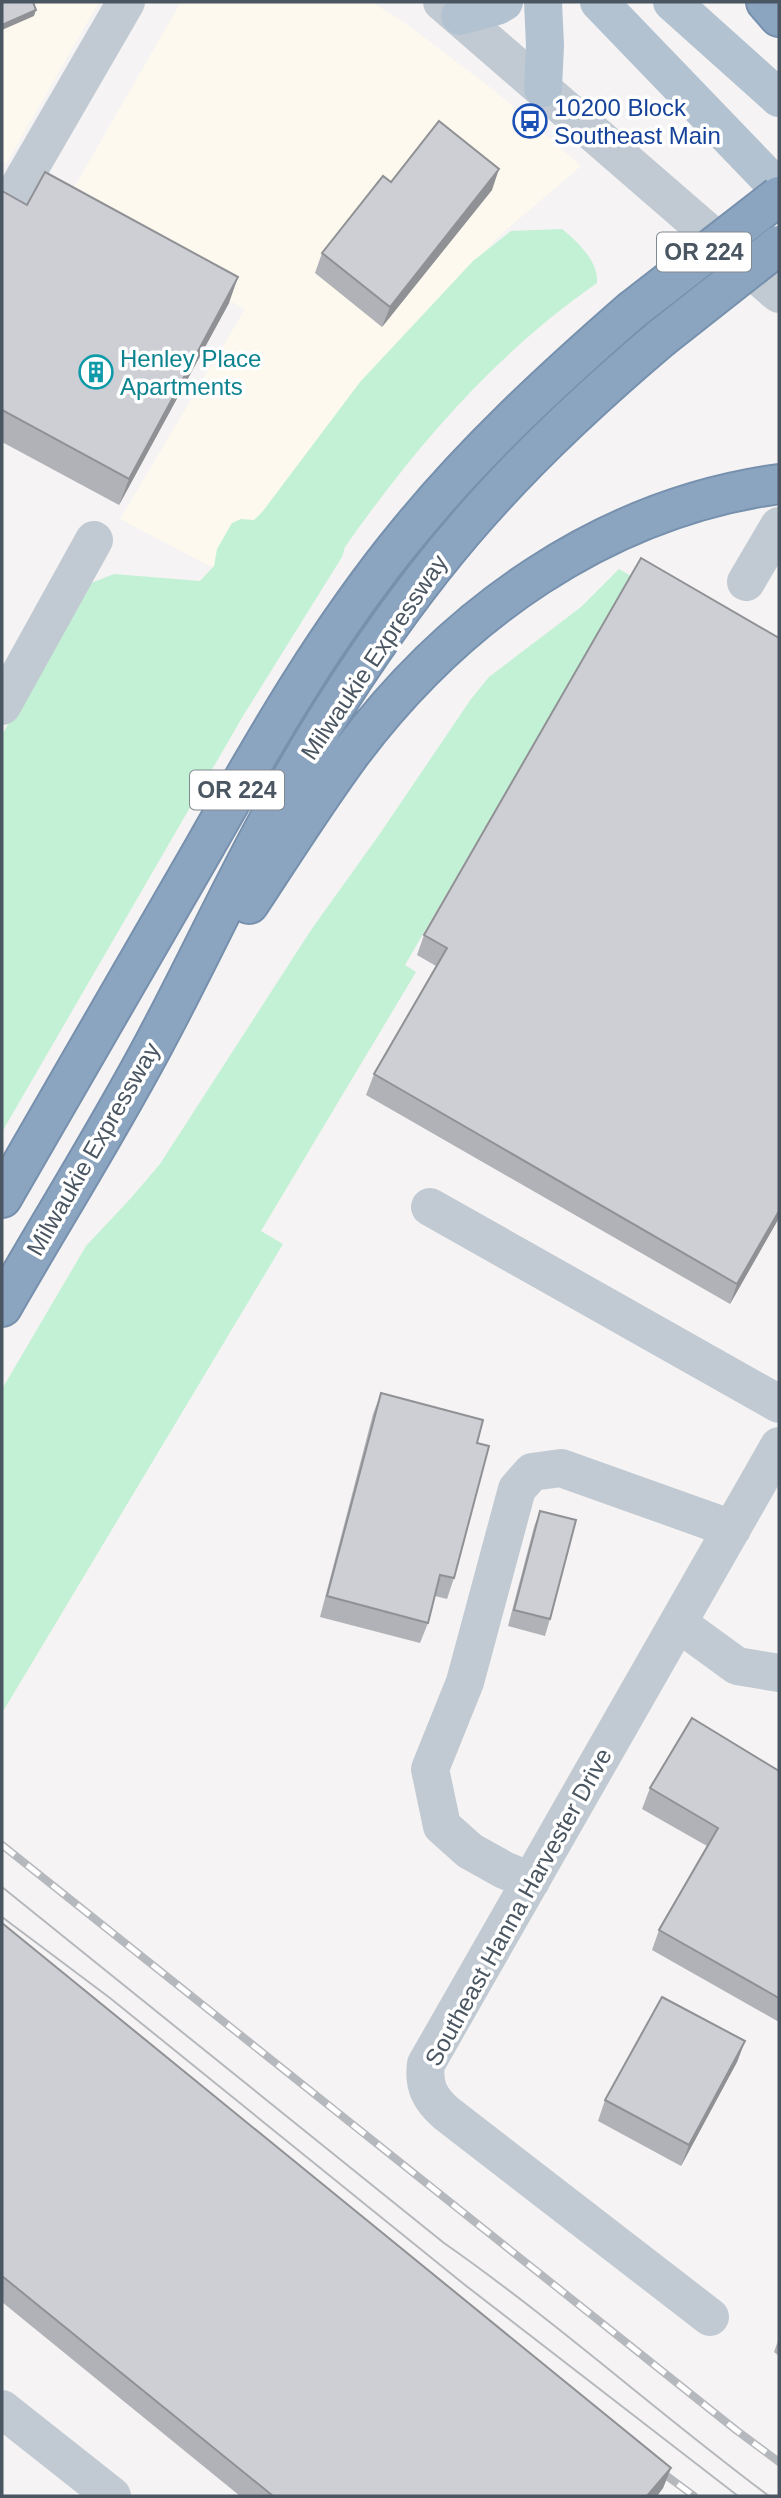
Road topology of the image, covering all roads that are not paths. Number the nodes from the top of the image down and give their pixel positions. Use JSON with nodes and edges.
{"nodes":[{"id":1,"x":126,"y":2,"type":"edge"},
{"id":2,"x":504,"y":2,"type":"edge"},
{"id":3,"x":543,"y":2,"type":"edge"},
{"id":4,"x":599,"y":2,"type":"edge"},
{"id":5,"x":672,"y":2,"type":"edge"},
{"id":6,"x":766,"y":2,"type":"edge"},
{"id":7,"x":451,"y":9,"type":"edge"},
{"id":8,"x":779,"y":17,"type":"edge"},
{"id":9,"x":543,"y":88,"type":"junction"},
{"id":10,"x":779,"y":98,"type":"edge"},
{"id":11,"x":779,"y":189,"type":"edge"},
{"id":12,"x":779,"y":195,"type":"edge"},
{"id":13,"x":2,"y":216,"type":"edge"},
{"id":14,"x":779,"y":245,"type":"edge"},
{"id":15,"x":779,"y":294,"type":"edge"},
{"id":16,"x":779,"y":484,"type":"edge"},
{"id":17,"x":779,"y":526,"type":"edge"},
{"id":18,"x":94,"y":540,"type":"dead end"},
{"id":19,"x":746,"y":582,"type":"dead end"},
{"id":20,"x":2,"y":706,"type":"edge"},
{"id":21,"x":155,"y":1042,"type":"junction"},
{"id":22,"x":2,"y":1198,"type":"edge"},
{"id":23,"x":430,"y":1207,"type":"dead end"},
{"id":24,"x":2,"y":1307,"type":"edge"},
{"id":25,"x":779,"y":1405,"type":"edge"},
{"id":26,"x":779,"y":1446,"type":"edge"},
{"id":27,"x":732,"y":1530,"type":"junction"},
{"id":28,"x":678,"y":1623,"type":"junction"},
{"id":29,"x":779,"y":1673,"type":"edge"},
{"id":30,"x":531,"y":1881,"type":"junction"},
{"id":31,"x":709,"y":2317,"type":"dead end"},
{"id":32,"x":2,"y":2409,"type":"edge"},
{"id":33,"x":112,"y":2496,"type":"edge"}],
"edges":[{"from":1,"to":13,"type":"street"},
{"from":2,"to":7,"type":"main road"},
{"from":3,"to":9,"type":"main road"},
{"from":4,"to":11,"type":"main road"},
{"from":5,"to":10,"type":"main road"},
{"from":6,"to":8,"type":"highway"},
{"from":7,"to":9,"type":"street"},
{"from":9,"to":15,"type":"street"},
{"from":12,"to":22,"type":"highway","name":"Milwaukie Expressway","number":"OR 224","bridge":true},
{"from":14,"to":21,"type":"highway","name":"Milwaukie Expressway","number":"OR 224","bridge":true},
{"from":16,"to":21,"type":"highway"},
{"from":17,"to":19,"type":"street"},
{"from":18,"to":20,"type":"street"},
{"from":21,"to":24,"type":"highway","name":"Milwaukie Expressway","number":"OR 224"},
{"from":23,"to":25,"type":"street"},
{"from":26,"to":27,"type":"street","name":"Southeast Hanna Harvester Drive"},
{"from":27,"to":28,"type":"street","name":"Southeast Hanna Harvester Drive"},
{"from":27,"to":30,"type":"street"},
{"from":28,"to":29,"type":"street"},
{"from":28,"to":30,"type":"street","name":"Southeast Hanna Harvester Drive"},
{"from":30,"to":31,"type":"street","name":"Southeast Hanna Harvester Drive"},
{"from":32,"to":33,"type":"street"}]}
